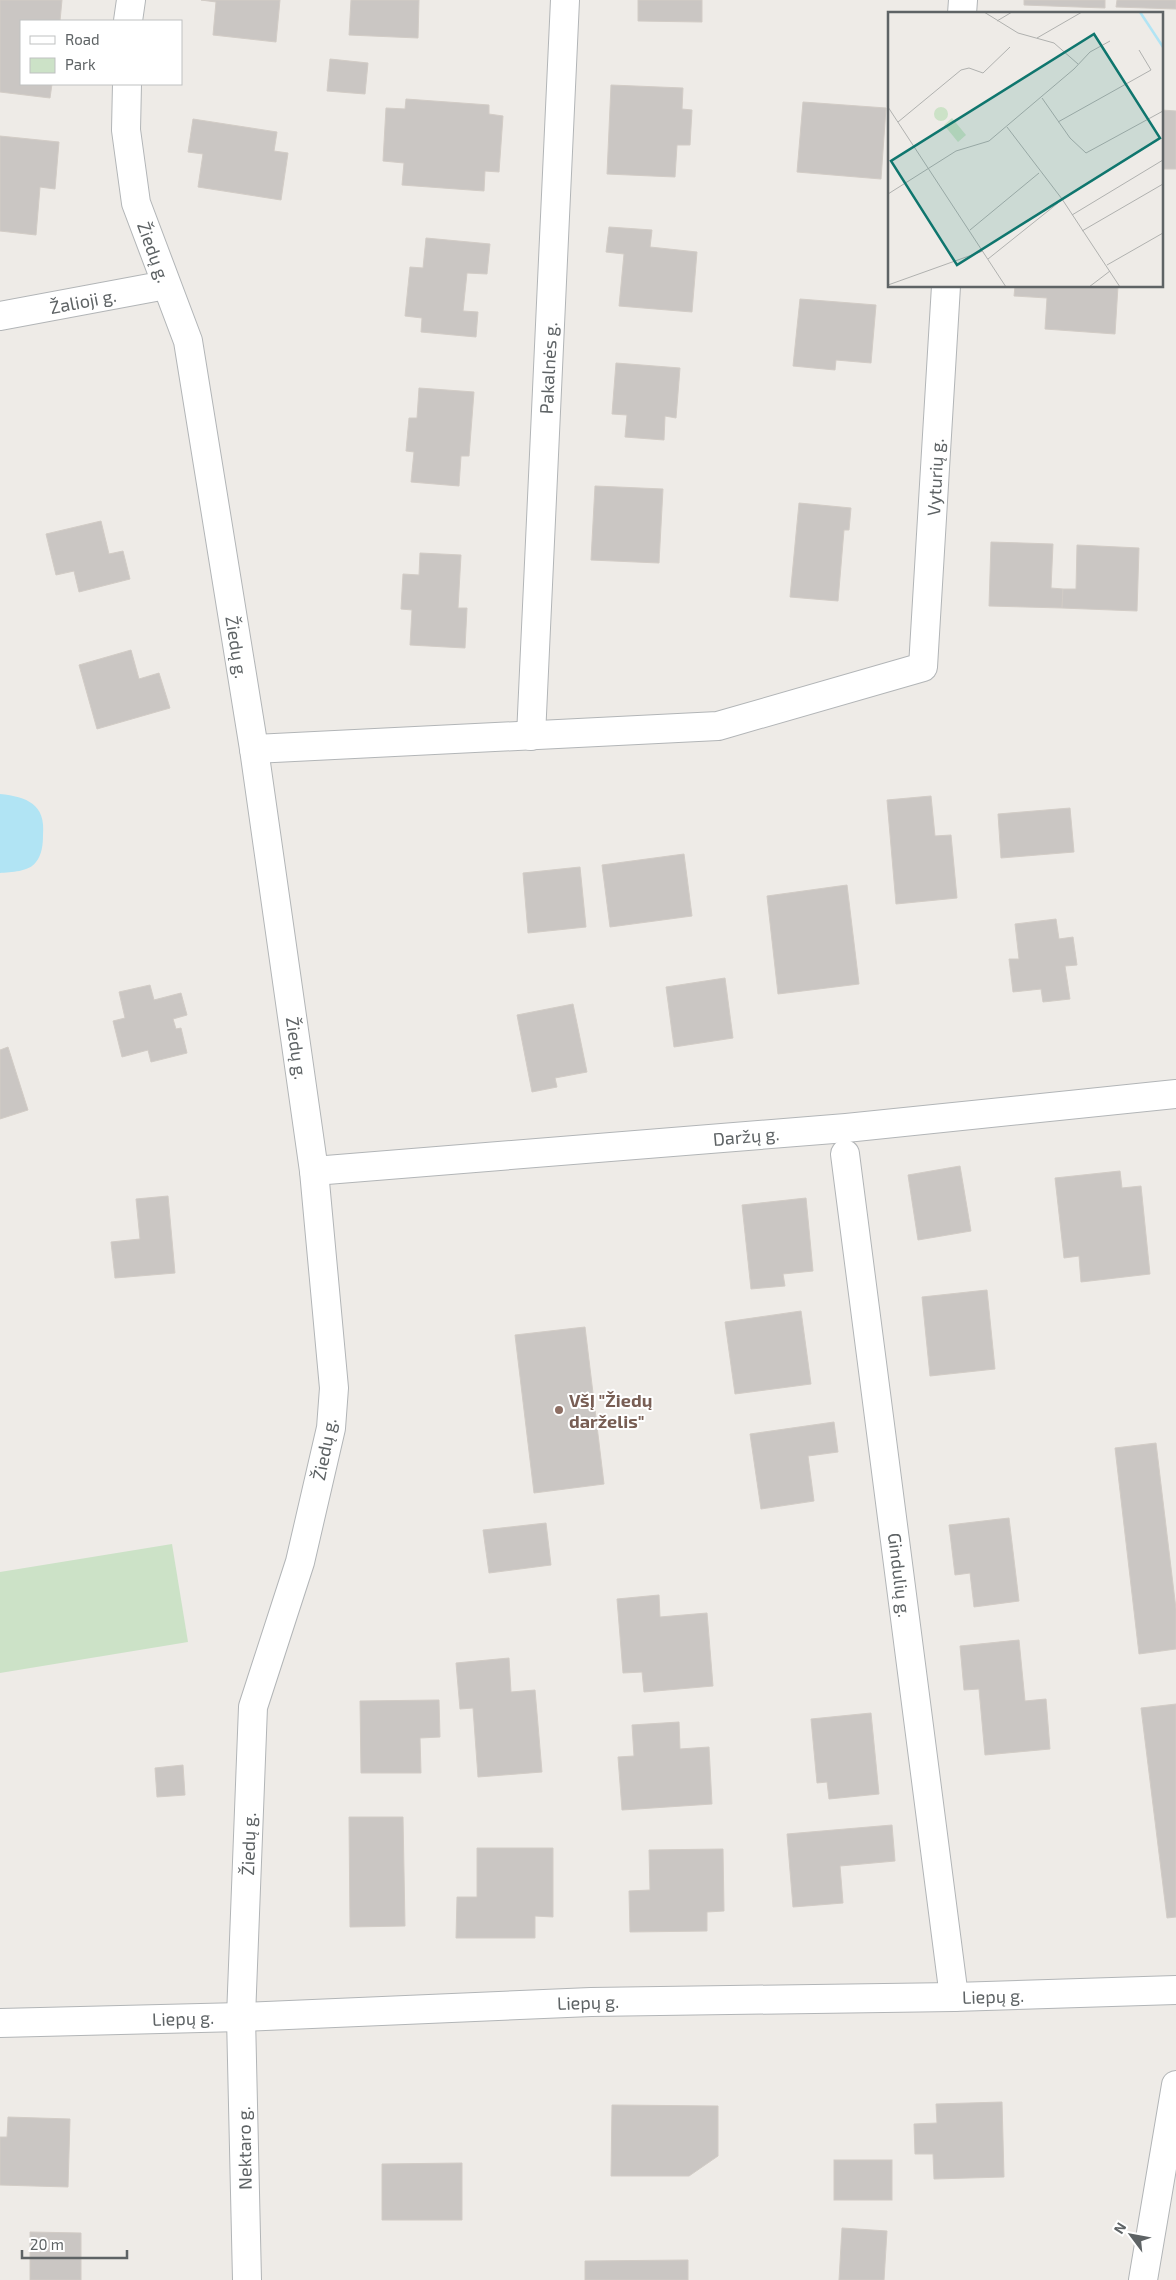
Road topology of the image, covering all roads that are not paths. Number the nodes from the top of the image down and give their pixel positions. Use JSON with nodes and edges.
{"nodes":[{"id":1,"x":130,"y":0,"type":"edge"},
{"id":2,"x":565,"y":0,"type":"edge"},
{"id":3,"x":128,"y":20,"type":"edge"},
{"id":4,"x":127,"y":85,"type":"edge"},
{"id":5,"x":166,"y":285,"type":"junction"},
{"id":6,"x":946,"y":288,"type":"edge"},
{"id":7,"x":0,"y":316,"type":"edge"},
{"id":8,"x":531,"y":736,"type":"junction"},
{"id":9,"x":254,"y":749,"type":"junction"},
{"id":10,"x":1176,"y":1094,"type":"edge"},
{"id":11,"x":845,"y":1154,"type":"dead end"},
{"id":12,"x":314,"y":1171,"type":"junction"},
{"id":13,"x":1176,"y":1990,"type":"edge"},
{"id":14,"x":954,"y":1997,"type":"junction"},
{"id":15,"x":241,"y":2016,"type":"junction"},
{"id":16,"x":0,"y":2023,"type":"edge"},
{"id":17,"x":1176,"y":2086,"type":"edge"},
{"id":18,"x":247,"y":2280,"type":"edge"},
{"id":19,"x":1143,"y":2280,"type":"edge"}],
"edges":[{"from":1,"to":3,"type":"street"},
{"from":2,"to":8,"type":"street","name":"Pakalnės g."},
{"from":4,"to":5,"type":"street","name":"Žiedų g."},
{"from":5,"to":7,"type":"street","name":"Žalioji g."},
{"from":5,"to":9,"type":"street","name":"Žiedų g."},
{"from":6,"to":8,"type":"street","name":"Vyturių g."},
{"from":8,"to":9,"type":"street"},
{"from":9,"to":12,"type":"street","name":"Žiedų g."},
{"from":10,"to":12,"type":"street","name":"Daržų g."},
{"from":11,"to":14,"type":"street","name":"Gindulių g."},
{"from":12,"to":15,"type":"street","name":"Žiedų g."},
{"from":13,"to":14,"type":"street","name":"Liepų g."},
{"from":14,"to":15,"type":"street","name":"Liepų g."},
{"from":15,"to":16,"type":"street","name":"Liepų g."},
{"from":15,"to":18,"type":"street","name":"Nektaro g."},
{"from":17,"to":19,"type":"street"}]}
